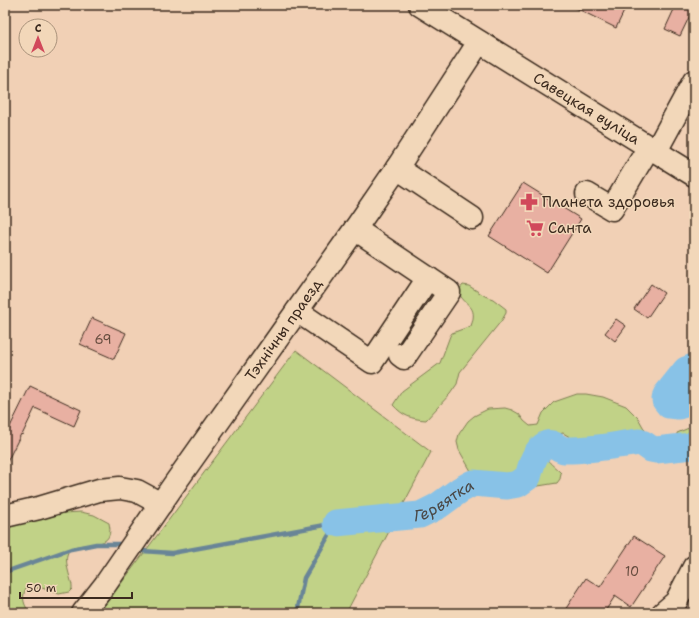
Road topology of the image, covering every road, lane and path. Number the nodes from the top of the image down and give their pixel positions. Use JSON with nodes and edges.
{"nodes":[{"id":1,"x":420,"y":5,"type":"edge"},
{"id":2,"x":479,"y":42,"type":"junction"},
{"id":3,"x":694,"y":81,"type":"edge"},
{"id":4,"x":653,"y":149,"type":"junction"},
{"id":5,"x":397,"y":168,"type":"junction"},
{"id":6,"x":694,"y":175,"type":"edge"},
{"id":7,"x":587,"y":194,"type":"dead end"},
{"id":8,"x":472,"y":218,"type":"dead end"},
{"id":9,"x":355,"y":229,"type":"junction"},
{"id":10,"x":297,"y":311,"type":"junction"},
{"id":11,"x":161,"y":504,"type":"junction"},
{"id":12,"x":5,"y":516,"type":"edge"},
{"id":13,"x":694,"y":567,"type":"edge"},
{"id":14,"x":83,"y":613,"type":"edge"},
{"id":15,"x":663,"y":613,"type":"edge"}],
"edges":[{"from":1,"to":2,"type":"street","name":"Савецкая вуліца"},
{"from":2,"to":4,"type":"street","name":"Савецкая вуліца"},
{"from":2,"to":5,"type":"street","name":"Тэхнічны праезд"},
{"from":3,"to":4,"type":"street"},
{"from":4,"to":6,"type":"street","name":"Савецкая вуліца"},
{"from":4,"to":7,"type":"street"},
{"from":5,"to":8,"type":"street"},
{"from":5,"to":9,"type":"street","name":"Тэхнічны праезд"},
{"from":9,"to":10,"type":"street","name":"Тэхнічны праезд"},
{"from":9,"to":10,"type":"street"},
{"from":10,"to":11,"type":"street","name":"Тэхнічны праезд"},
{"from":11,"to":12,"type":"street"},
{"from":11,"to":14,"type":"street","name":"Тэхнічны праезд"},
{"from":13,"to":15,"type":"street"}]}
